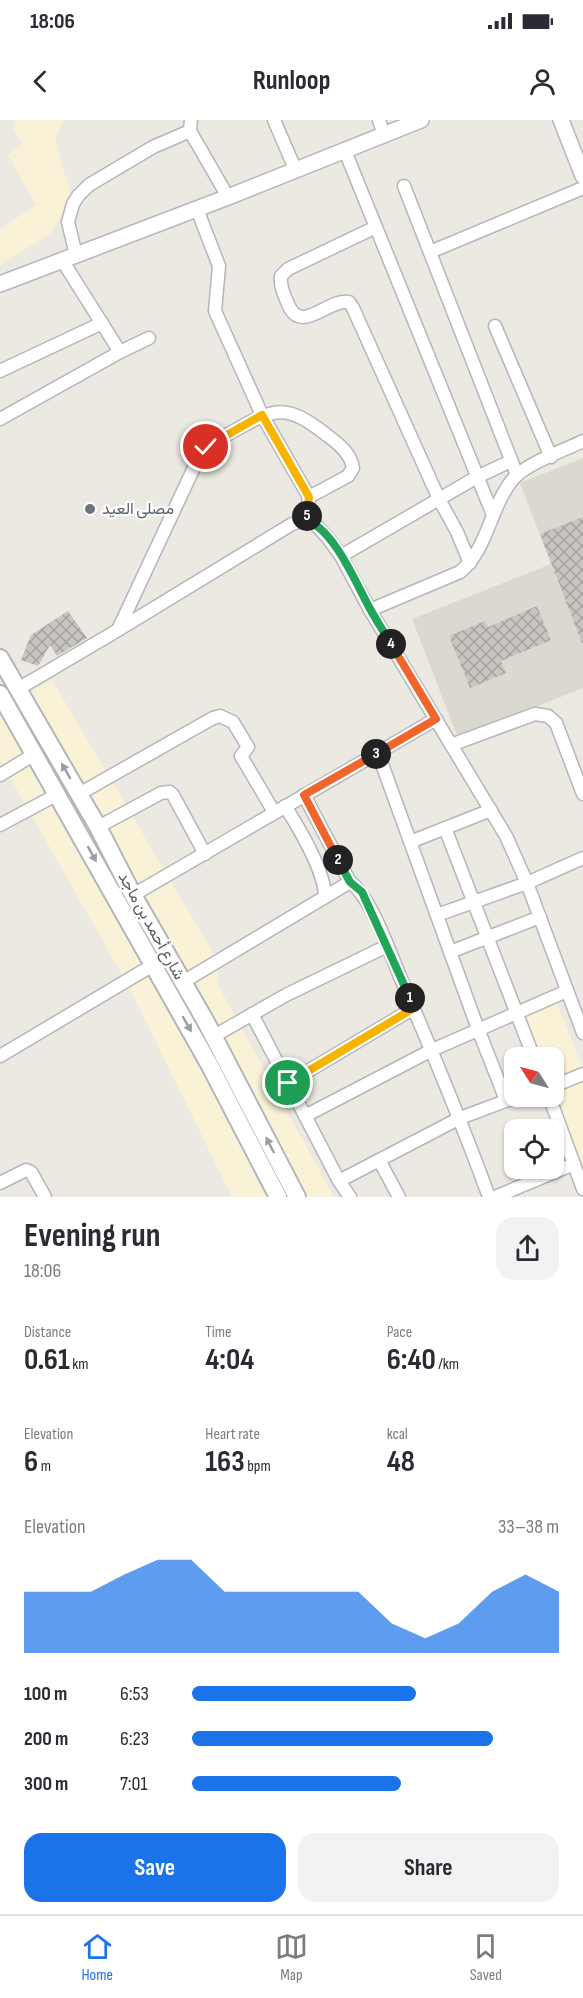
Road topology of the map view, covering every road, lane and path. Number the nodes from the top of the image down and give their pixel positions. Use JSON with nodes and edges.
{"nodes":[{"id":1,"x":274,"y":120,"type":"edge"},
{"id":2,"x":421,"y":120,"type":"edge"},
{"id":3,"x":561,"y":120,"type":"edge"},
{"id":4,"x":190,"y":125,"type":"edge"},
{"id":5,"x":382,"y":127,"type":"edge"},
{"id":6,"x":345,"y":151,"type":"junction"},
{"id":7,"x":296,"y":171,"type":"junction"},
{"id":8,"x":583,"y":176,"type":"edge"},
{"id":9,"x":404,"y":186,"type":"dead end"},
{"id":10,"x":583,"y":188,"type":"edge"},
{"id":11,"x":228,"y":197,"type":"junction"},
{"id":12,"x":197,"y":208,"type":"junction"},
{"id":13,"x":376,"y":227,"type":"junction"},
{"id":14,"x":430,"y":252,"type":"junction"},
{"id":15,"x":69,"y":257,"type":"junction"},
{"id":16,"x":0,"y":284,"type":"edge"},
{"id":17,"x":102,"y":323,"type":"junction"},
{"id":18,"x":495,"y":326,"type":"dead end"},
{"id":19,"x":149,"y":338,"type":"dead end"},
{"id":20,"x":120,"y":352,"type":"junction"},
{"id":21,"x":0,"y":371,"type":"edge"},
{"id":22,"x":262,"y":415,"type":"junction"},
{"id":23,"x":0,"y":419,"type":"edge"},
{"id":24,"x":583,"y":441,"type":"edge"},
{"id":25,"x":551,"y":456,"type":"junction"},
{"id":26,"x":511,"y":461,"type":"junction"},
{"id":27,"x":517,"y":476,"type":"junction"},
{"id":28,"x":477,"y":477,"type":"junction"},
{"id":29,"x":309,"y":497,"type":"junction"},
{"id":30,"x":439,"y":499,"type":"junction"},
{"id":31,"x":493,"y":515,"type":"junction"},
{"id":32,"x":306,"y":521,"type":"junction"},
{"id":33,"x":341,"y":556,"type":"junction"},
{"id":34,"x":471,"y":563,"type":"junction"},
{"id":35,"x":370,"y":610,"type":"junction"},
{"id":36,"x":118,"y":630,"type":"junction"},
{"id":37,"x":0,"y":658,"type":"edge"},
{"id":38,"x":18,"y":689,"type":"junction"},
{"id":39,"x":0,"y":694,"type":"edge"},
{"id":40,"x":436,"y":719,"type":"junction"},
{"id":41,"x":451,"y":745,"type":"junction"},
{"id":42,"x":378,"y":753,"type":"junction"},
{"id":43,"x":35,"y":754,"type":"junction"},
{"id":44,"x":0,"y":775,"type":"edge"},
{"id":45,"x":58,"y":794,"type":"junction"},
{"id":46,"x":79,"y":794,"type":"junction"},
{"id":47,"x":583,"y":794,"type":"edge"},
{"id":48,"x":304,"y":795,"type":"junction"},
{"id":49,"x":279,"y":809,"type":"junction"},
{"id":50,"x":491,"y":810,"type":"junction"},
{"id":51,"x":0,"y":825,"type":"edge"},
{"id":52,"x":98,"y":827,"type":"junction"},
{"id":53,"x":445,"y":828,"type":"junction"},
{"id":54,"x":410,"y":842,"type":"junction"},
{"id":55,"x":205,"y":854,"type":"junction"},
{"id":56,"x":583,"y":858,"type":"edge"},
{"id":57,"x":350,"y":882,"type":"junction"},
{"id":58,"x":527,"y":883,"type":"junction"},
{"id":59,"x":133,"y":895,"type":"junction"},
{"id":60,"x":325,"y":897,"type":"junction"},
{"id":61,"x":473,"y":902,"type":"junction"},
{"id":62,"x":437,"y":915,"type":"junction"},
{"id":63,"x":540,"y":917,"type":"junction"},
{"id":64,"x":487,"y":937,"type":"junction"},
{"id":65,"x":387,"y":946,"type":"junction"},
{"id":66,"x":450,"y":952,"type":"junction"},
{"id":67,"x":153,"y":965,"type":"junction"},
{"id":68,"x":183,"y":982,"type":"junction"},
{"id":69,"x":567,"y":991,"type":"junction"},
{"id":70,"x":414,"y":1008,"type":"junction"},
{"id":71,"x":517,"y":1012,"type":"junction"},
{"id":72,"x":252,"y":1014,"type":"junction"},
{"id":73,"x":478,"y":1029,"type":"junction"},
{"id":74,"x":583,"y":1033,"type":"edge"},
{"id":75,"x":214,"y":1036,"type":"junction"},
{"id":76,"x":530,"y":1047,"type":"edge"},
{"id":77,"x":432,"y":1050,"type":"junction"},
{"id":78,"x":0,"y":1056,"type":"edge"},
{"id":79,"x":583,"y":1074,"type":"edge"},
{"id":80,"x":564,"y":1082,"type":"edge"},
{"id":81,"x":288,"y":1083,"type":"junction"},
{"id":82,"x":504,"y":1095,"type":"edge"},
{"id":83,"x":504,"y":1101,"type":"edge"},
{"id":84,"x":553,"y":1107,"type":"edge"},
{"id":85,"x":305,"y":1116,"type":"junction"},
{"id":86,"x":460,"y":1118,"type":"junction"},
{"id":87,"x":379,"y":1160,"type":"junction"},
{"id":88,"x":574,"y":1164,"type":"junction"},
{"id":89,"x":339,"y":1181,"type":"junction"},
{"id":90,"x":0,"y":1183,"type":"edge"},
{"id":91,"x":583,"y":1189,"type":"edge"},
{"id":92,"x":45,"y":1197,"type":"edge"},
{"id":93,"x":278,"y":1197,"type":"edge"},
{"id":94,"x":297,"y":1197,"type":"edge"},
{"id":95,"x":350,"y":1197,"type":"edge"},
{"id":96,"x":399,"y":1197,"type":"edge"},
{"id":97,"x":489,"y":1197,"type":"edge"},
{"id":98,"x":495,"y":1197,"type":"edge"}],
"edges":[{"from":1,"to":7,"type":"street"},
{"from":2,"to":5,"type":"street"},
{"from":3,"to":8,"type":"street"},
{"from":4,"to":11,"type":"street"},
{"from":4,"to":15,"type":"street"},
{"from":5,"to":6,"type":"street"},
{"from":6,"to":7,"type":"street"},
{"from":6,"to":13,"type":"street"},
{"from":7,"to":11,"type":"street"},
{"from":9,"to":14,"type":"street"},
{"from":10,"to":14,"type":"street"},
{"from":11,"to":12,"type":"street"},
{"from":12,"to":15,"type":"street"},
{"from":12,"to":22,"type":"street"},
{"from":13,"to":28,"type":"street"},
{"from":13,"to":30,"type":"street"},
{"from":14,"to":26,"type":"street"},
{"from":15,"to":16,"type":"street"},
{"from":15,"to":17,"type":"street"},
{"from":17,"to":20,"type":"street"},
{"from":17,"to":21,"type":"street"},
{"from":18,"to":25,"type":"street"},
{"from":19,"to":20,"type":"street"},
{"from":20,"to":23,"type":"street"},
{"from":22,"to":29,"type":"street"},
{"from":22,"to":29,"type":"street"},
{"from":22,"to":36,"type":"street"},
{"from":24,"to":25,"type":"street"},
{"from":25,"to":27,"type":"street"},
{"from":26,"to":27,"type":"street"},
{"from":26,"to":28,"type":"street"},
{"from":27,"to":31,"type":"street"},
{"from":28,"to":30,"type":"street"},
{"from":28,"to":31,"type":"street"},
{"from":29,"to":32,"type":"street"},
{"from":30,"to":33,"type":"street"},
{"from":30,"to":34,"type":"street"},
{"from":31,"to":34,"type":"street"},
{"from":32,"to":33,"type":"street"},
{"from":32,"to":36,"type":"street"},
{"from":33,"to":35,"type":"street"},
{"from":34,"to":35,"type":"street"},
{"from":35,"to":40,"type":"street"},
{"from":36,"to":38,"type":"street"},
{"from":37,"to":38,"type":"main road","name":"شارع أحمد بن ماجد"},
{"from":46,"to":38,"type":"main road","name":"شارع أحمد بن ماجد","one_way":true},
{"from":39,"to":43,"type":"main road","name":"شارع أحمد بن ماجد"},
{"from":40,"to":41,"type":"street"},
{"from":40,"to":42,"type":"street"},
{"from":41,"to":47,"type":"street"},
{"from":41,"to":50,"type":"street"},
{"from":42,"to":48,"type":"street"},
{"from":42,"to":54,"type":"street"},
{"from":43,"to":44,"type":"street"},
{"from":43,"to":45,"type":"main road","name":"شارع أحمد بن ماجد"},
{"from":45,"to":51,"type":"street"},
{"from":45,"to":67,"type":"main road","name":"شارع أحمد بن ماجد","one_way":true},
{"from":46,"to":49,"type":"street"},
{"from":46,"to":52,"type":"main road","name":"شارع أحمد بن ماجد"},
{"from":48,"to":49,"type":"street"},
{"from":48,"to":57,"type":"street"},
{"from":49,"to":55,"type":"street"},
{"from":49,"to":60,"type":"street"},
{"from":50,"to":53,"type":"street"},
{"from":50,"to":58,"type":"street"},
{"from":52,"to":55,"type":"street"},
{"from":52,"to":59,"type":"main road","name":"شارع أحمد بن ماجد"},
{"from":53,"to":54,"type":"street"},
{"from":53,"to":61,"type":"street"},
{"from":54,"to":62,"type":"street"},
{"from":55,"to":59,"type":"street"},
{"from":56,"to":58,"type":"street"},
{"from":57,"to":60,"type":"street"},
{"from":57,"to":65,"type":"street"},
{"from":58,"to":61,"type":"street"},
{"from":58,"to":63,"type":"street"},
{"from":59,"to":68,"type":"main road","name":"شارع أحمد بن ماجد"},
{"from":60,"to":68,"type":"street"},
{"from":61,"to":62,"type":"street"},
{"from":61,"to":64,"type":"street"},
{"from":62,"to":66,"type":"street"},
{"from":63,"to":64,"type":"street"},
{"from":63,"to":69,"type":"street"},
{"from":64,"to":66,"type":"street"},
{"from":64,"to":71,"type":"street"},
{"from":65,"to":70,"type":"street"},
{"from":65,"to":72,"type":"street"},
{"from":66,"to":73,"type":"street"},
{"from":67,"to":78,"type":"street"},
{"from":67,"to":93,"type":"main road","name":"شارع أحمد بن ماجد","one_way":true},
{"from":68,"to":75,"type":"main road","name":"شارع أحمد بن ماجد"},
{"from":69,"to":71,"type":"street"},
{"from":69,"to":74,"type":"street"},
{"from":70,"to":77,"type":"street"},
{"from":70,"to":81,"type":"street"},
{"from":71,"to":73,"type":"street"},
{"from":71,"to":76,"type":"street"},
{"from":72,"to":75,"type":"street"},
{"from":72,"to":81,"type":"street"},
{"from":73,"to":77,"type":"street"},
{"from":73,"to":82,"type":"street"},
{"from":94,"to":75,"type":"main road","name":"شارع أحمد بن ماجد","one_way":true},
{"from":77,"to":85,"type":"street"},
{"from":77,"to":86,"type":"street"},
{"from":79,"to":80,"type":"street"},
{"from":81,"to":85,"type":"street"},
{"from":83,"to":86,"type":"street"},
{"from":84,"to":88,"type":"street"},
{"from":85,"to":89,"type":"street"},
{"from":86,"to":87,"type":"street"},
{"from":86,"to":97,"type":"street"},
{"from":87,"to":89,"type":"street"},
{"from":87,"to":96,"type":"street"},
{"from":88,"to":91,"type":"street"},
{"from":88,"to":98,"type":"street"},
{"from":89,"to":95,"type":"street"},
{"from":90,"to":92,"type":"street"}]}
